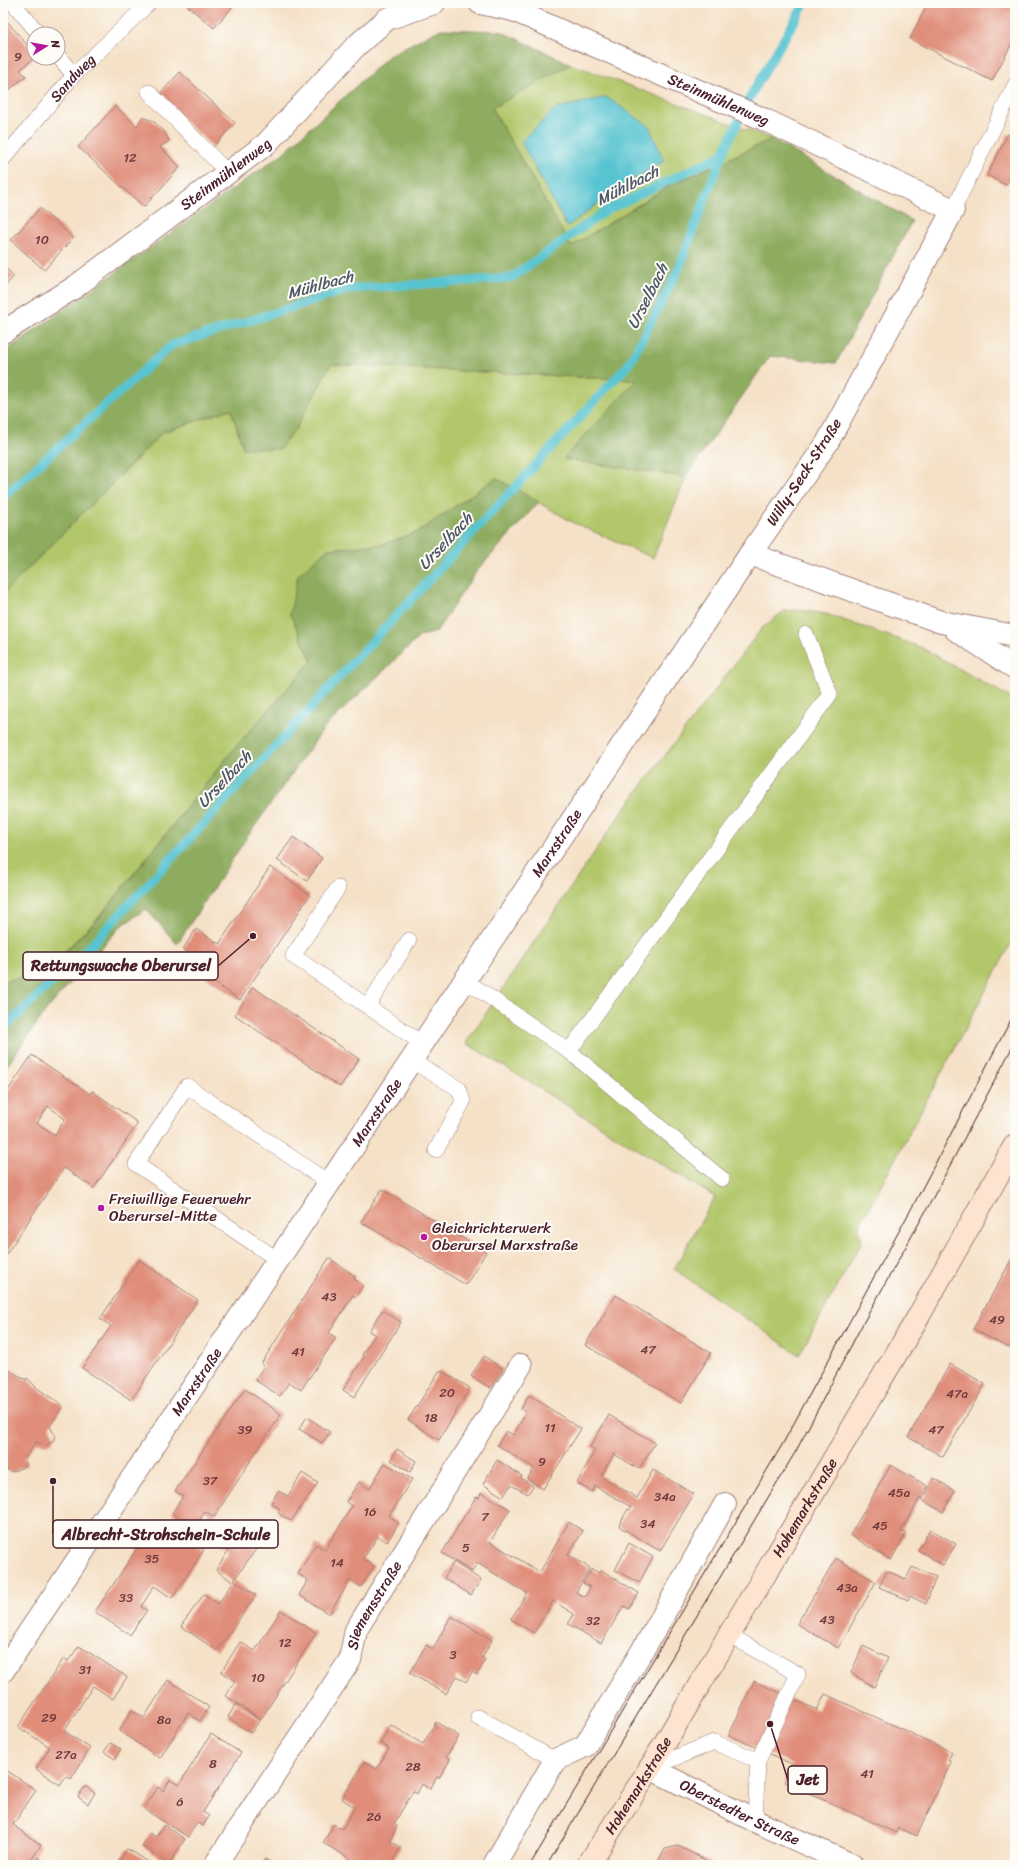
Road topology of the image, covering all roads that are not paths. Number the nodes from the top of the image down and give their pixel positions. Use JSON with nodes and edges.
{"nodes":[{"id":1,"x":13,"y":3,"type":"edge"},
{"id":2,"x":149,"y":3,"type":"edge"},
{"id":3,"x":434,"y":3,"type":"edge"},
{"id":4,"x":480,"y":3,"type":"edge"},
{"id":5,"x":515,"y":7,"type":"edge"},
{"id":6,"x":32,"y":26,"type":"edge"},
{"id":7,"x":66,"y":65,"type":"edge"},
{"id":8,"x":74,"y":74,"type":"junction"},
{"id":9,"x":1015,"y":85,"type":"edge"},
{"id":10,"x":149,"y":92,"type":"dead end"},
{"id":11,"x":3,"y":159,"type":"edge"},
{"id":12,"x":228,"y":173,"type":"junction"},
{"id":13,"x":953,"y":210,"type":"junction"},
{"id":14,"x":3,"y":332,"type":"edge"},
{"id":15,"x":750,"y":554,"type":"junction"},
{"id":16,"x":941,"y":622,"type":"junction"},
{"id":17,"x":806,"y":634,"type":"dead end"},
{"id":18,"x":1015,"y":636,"type":"edge"},
{"id":19,"x":1015,"y":668,"type":"edge"},
{"id":20,"x":338,"y":888,"type":"dead end"},
{"id":21,"x":409,"y":940,"type":"dead end"},
{"id":22,"x":466,"y":981,"type":"junction"},
{"id":23,"x":368,"y":1006,"type":"junction"},
{"id":24,"x":569,"y":1051,"type":"junction"},
{"id":25,"x":418,"y":1052,"type":"junction"},
{"id":26,"x":1015,"y":1145,"type":"edge"},
{"id":27,"x":436,"y":1150,"type":"dead end"},
{"id":28,"x":722,"y":1180,"type":"dead end"},
{"id":29,"x":329,"y":1183,"type":"junction"},
{"id":30,"x":278,"y":1260,"type":"junction"},
{"id":31,"x":521,"y":1365,"type":"dead end"},
{"id":32,"x":726,"y":1504,"type":"dead end"},
{"id":33,"x":729,"y":1635,"type":"junction"},
{"id":34,"x":3,"y":1671,"type":"edge"},
{"id":35,"x":478,"y":1717,"type":"dead end"},
{"id":36,"x":555,"y":1760,"type":"junction"},
{"id":37,"x":758,"y":1761,"type":"junction"},
{"id":38,"x":650,"y":1768,"type":"junction"},
{"id":39,"x":755,"y":1821,"type":"junction"},
{"id":40,"x":843,"y":1863,"type":"edge"},
{"id":41,"x":215,"y":1865,"type":"edge"},
{"id":42,"x":494,"y":1865,"type":"edge"},
{"id":43,"x":588,"y":1865,"type":"edge"}],
"edges":[{"from":1,"to":6,"type":"lane"},
{"from":2,"to":8,"type":"lane","name":"Sandweg"},
{"from":3,"to":12,"type":"street","name":"Steinmühlenweg"},
{"from":4,"to":5,"type":"street","name":"Steinmühlenweg"},
{"from":5,"to":13,"type":"street","name":"Steinmühlenweg"},
{"from":7,"to":8,"type":"lane"},
{"from":8,"to":11,"type":"lane","name":"Sandweg"},
{"from":9,"to":13,"type":"lane"},
{"from":10,"to":12,"type":"lane"},
{"from":12,"to":14,"type":"street","name":"Steinmühlenweg"},
{"from":13,"to":15,"type":"street","name":"Willy-Seck-Straße"},
{"from":15,"to":16,"type":"street"},
{"from":15,"to":22,"type":"street","name":"Marxstraße"},
{"from":16,"to":18,"type":"street"},
{"from":16,"to":19,"type":"street"},
{"from":17,"to":24,"type":"lane"},
{"from":20,"to":23,"type":"lane"},
{"from":21,"to":23,"type":"lane"},
{"from":22,"to":24,"type":"lane"},
{"from":22,"to":25,"type":"street","name":"Marxstraße"},
{"from":23,"to":25,"type":"lane"},
{"from":24,"to":28,"type":"lane"},
{"from":25,"to":27,"type":"lane"},
{"from":25,"to":29,"type":"street","name":"Marxstraße"},
{"from":26,"to":33,"type":"street","name":"Hohemarkstraße"},
{"from":29,"to":30,"type":"street","name":"Marxstraße"},
{"from":29,"to":30,"type":"lane"},
{"from":30,"to":34,"type":"street","name":"Marxstraße"},
{"from":31,"to":41,"type":"street","name":"Siemensstraße"},
{"from":32,"to":36,"type":"street"},
{"from":33,"to":37,"type":"lane"},
{"from":33,"to":38,"type":"street","name":"Hohemarkstraße"},
{"from":35,"to":36,"type":"lane"},
{"from":36,"to":42,"type":"street"},
{"from":37,"to":38,"type":"lane"},
{"from":37,"to":39,"type":"lane"},
{"from":38,"to":39,"type":"street","name":"Oberstedter Straße"},
{"from":38,"to":43,"type":"street","name":"Hohemarkstraße"},
{"from":39,"to":40,"type":"street","name":"Oberstedter Straße"}]}
